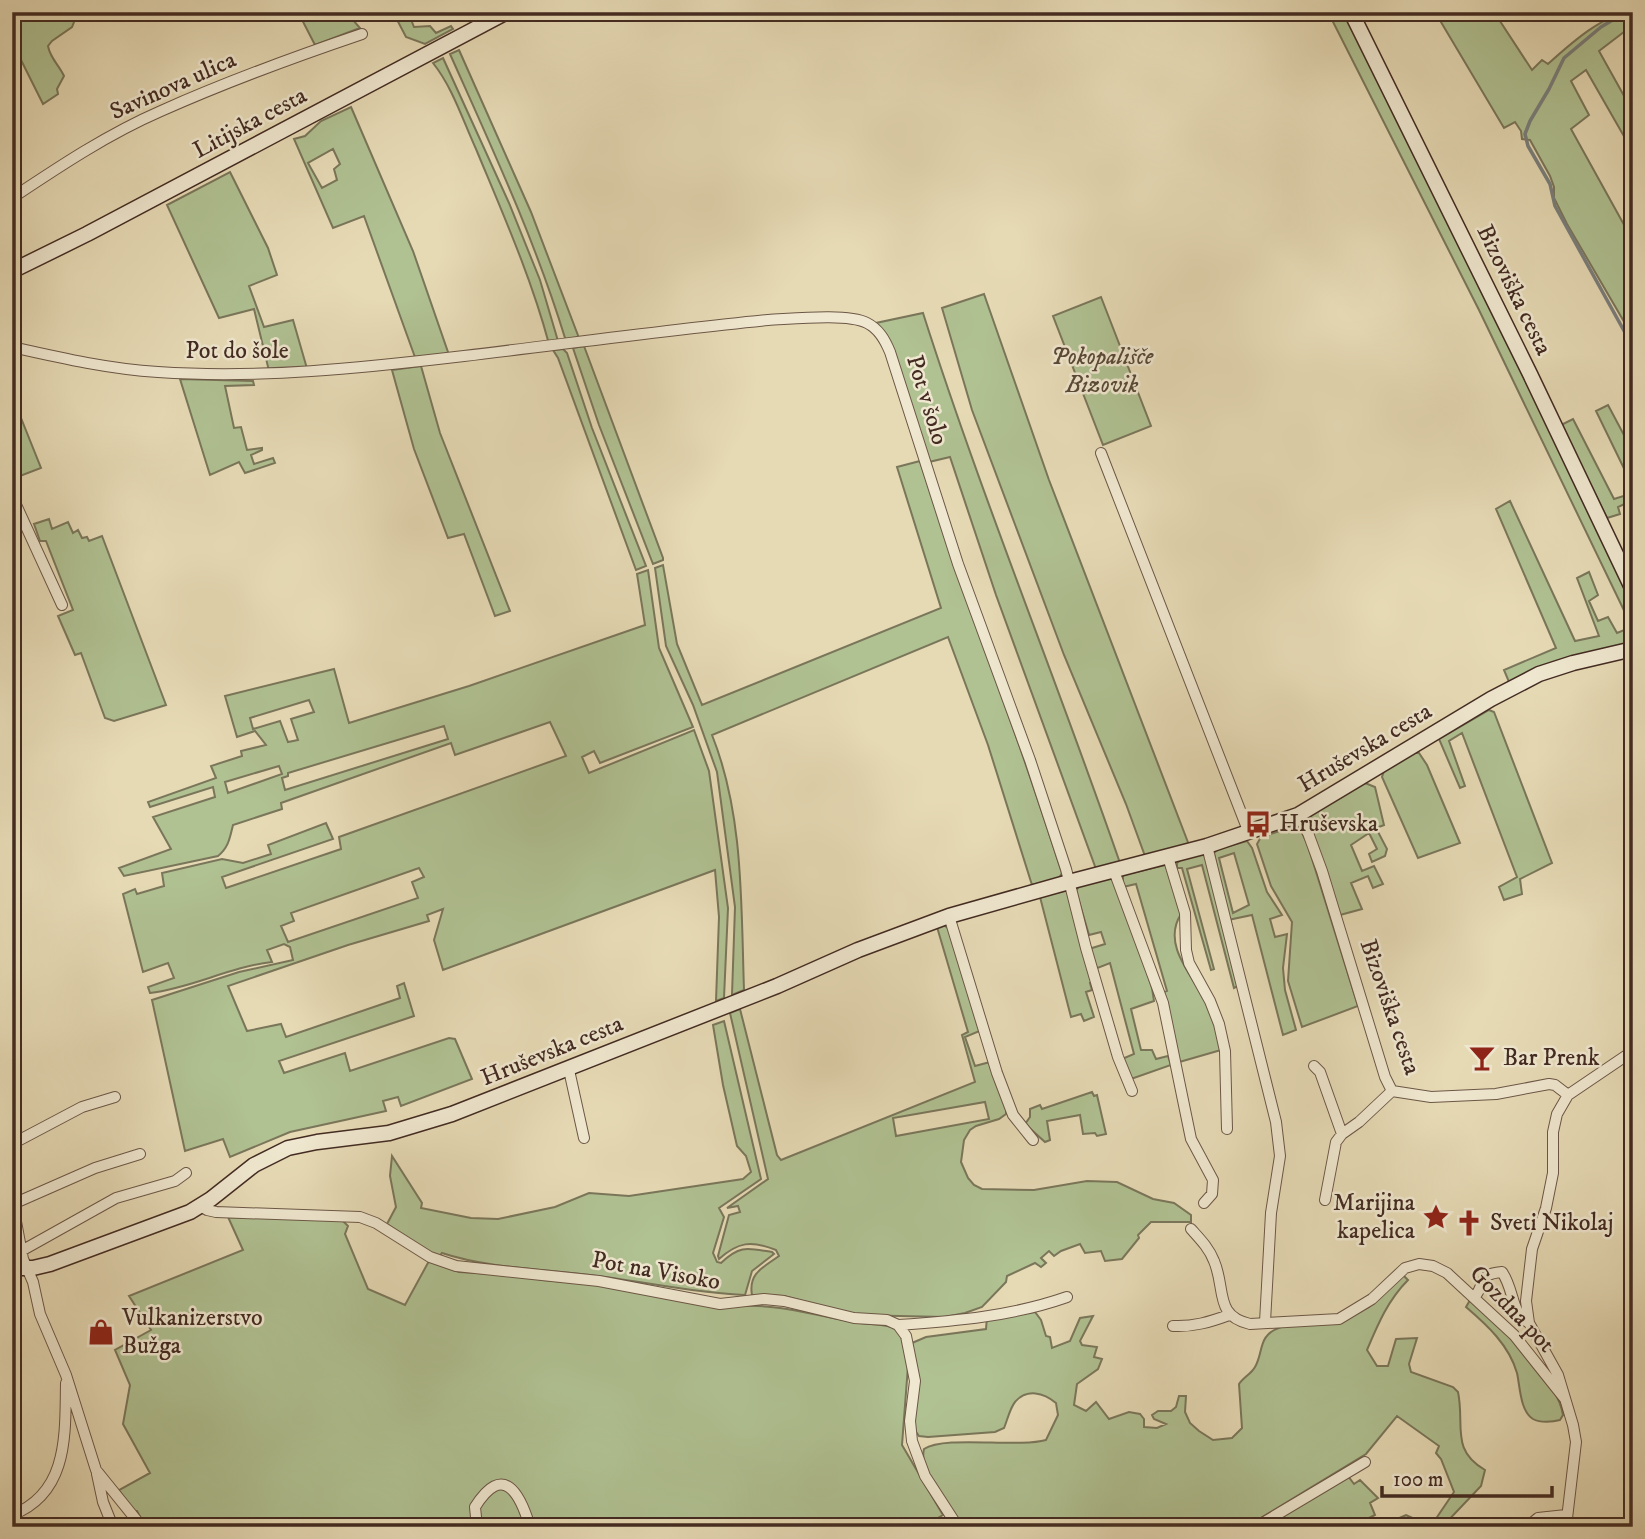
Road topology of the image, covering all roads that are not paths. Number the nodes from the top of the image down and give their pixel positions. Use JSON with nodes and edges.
{"nodes":[{"id":1,"x":508,"y":12,"type":"edge"},
{"id":2,"x":1351,"y":12,"type":"edge"},
{"id":3,"x":362,"y":34,"type":"dead end"},
{"id":4,"x":12,"y":198,"type":"edge"},
{"id":5,"x":12,"y":271,"type":"edge"},
{"id":6,"x":12,"y":348,"type":"edge"},
{"id":7,"x":463,"y":356,"type":"joint"},
{"id":8,"x":1101,"y":453,"type":"dead end"},
{"id":9,"x":12,"y":496,"type":"edge"},
{"id":10,"x":1633,"y":590,"type":"edge"},
{"id":11,"x":62,"y":606,"type":"dead end"},
{"id":12,"x":1633,"y":649,"type":"edge"},
{"id":13,"x":1298,"y":815,"type":"junction"},
{"id":14,"x":1249,"y":834,"type":"junction"},
{"id":15,"x":1207,"y":846,"type":"junction"},
{"id":16,"x":1168,"y":856,"type":"junction"},
{"id":17,"x":1114,"y":871,"type":"junction"},
{"id":18,"x":1069,"y":882,"type":"junction"},
{"id":19,"x":949,"y":916,"type":"junction"},
{"id":20,"x":1633,"y":1051,"type":"edge"},
{"id":21,"x":1314,"y":1066,"type":"dead end"},
{"id":22,"x":569,"y":1070,"type":"junction"},
{"id":23,"x":1132,"y":1091,"type":"dead end"},
{"id":24,"x":1392,"y":1091,"type":"junction"},
{"id":25,"x":1568,"y":1095,"type":"junction"},
{"id":26,"x":115,"y":1097,"type":"dead end"},
{"id":27,"x":1227,"y":1129,"type":"dead end"},
{"id":28,"x":1342,"y":1134,"type":"junction"},
{"id":29,"x":584,"y":1138,"type":"dead end"},
{"id":30,"x":1033,"y":1140,"type":"dead end"},
{"id":31,"x":12,"y":1144,"type":"edge"},
{"id":32,"x":140,"y":1154,"type":"dead end"},
{"id":33,"x":186,"y":1173,"type":"dead end"},
{"id":34,"x":1325,"y":1200,"type":"dead end"},
{"id":35,"x":13,"y":1202,"type":"edge"},
{"id":36,"x":1204,"y":1203,"type":"dead end"},
{"id":37,"x":201,"y":1206,"type":"junction"},
{"id":38,"x":1191,"y":1229,"type":"dead end"},
{"id":39,"x":23,"y":1250,"type":"junction"},
{"id":40,"x":20,"y":1268,"type":"edge"},
{"id":41,"x":1067,"y":1297,"type":"dead end"},
{"id":42,"x":1475,"y":1297,"type":"junction"},
{"id":43,"x":1229,"y":1315,"type":"junction"},
{"id":44,"x":1265,"y":1322,"type":"junction"},
{"id":45,"x":1529,"y":1323,"type":"junction"},
{"id":46,"x":898,"y":1325,"type":"junction"},
{"id":47,"x":1173,"y":1326,"type":"dead end"},
{"id":48,"x":66,"y":1376,"type":"junction"},
{"id":49,"x":1565,"y":1399,"type":"junction"},
{"id":50,"x":1365,"y":1462,"type":"dead end"},
{"id":51,"x":96,"y":1470,"type":"junction"},
{"id":52,"x":12,"y":1515,"type":"edge"},
{"id":53,"x":1566,"y":1515,"type":"junction"},
{"id":54,"x":113,"y":1527,"type":"edge"},
{"id":55,"x":142,"y":1527,"type":"edge"},
{"id":56,"x":477,"y":1527,"type":"edge"},
{"id":57,"x":530,"y":1527,"type":"edge"},
{"id":58,"x":958,"y":1527,"type":"edge"},
{"id":59,"x":1256,"y":1527,"type":"edge"},
{"id":60,"x":1527,"y":1527,"type":"edge"},
{"id":61,"x":1566,"y":1527,"type":"edge"}],
"edges":[{"from":1,"to":5,"type":"street","name":"Litijska cesta"},
{"from":2,"to":10,"type":"street","name":"Bizoviška cesta"},
{"from":3,"to":4,"type":"street","name":"Savinova ulica"},
{"from":6,"to":7,"type":"street","name":"Pot do šole"},
{"from":7,"to":18,"type":"street","name":"Pot v šolo"},
{"from":8,"to":14,"type":"street"},
{"from":9,"to":11,"type":"street"},
{"from":12,"to":13,"type":"street","name":"Hruševska cesta"},
{"from":13,"to":14,"type":"street","name":"Hruševska cesta"},
{"from":13,"to":24,"type":"street","name":"Bizoviška cesta"},
{"from":14,"to":15,"type":"street","name":"Hruševska cesta"},
{"from":15,"to":16,"type":"street","name":"Hruševska cesta"},
{"from":15,"to":44,"type":"street"},
{"from":16,"to":17,"type":"street","name":"Hruševska cesta"},
{"from":16,"to":27,"type":"street"},
{"from":17,"to":18,"type":"street","name":"Hruševska cesta"},
{"from":17,"to":36,"type":"street"},
{"from":18,"to":19,"type":"street","name":"Hruševska cesta"},
{"from":18,"to":23,"type":"street","name":"Pot v šolo"},
{"from":19,"to":22,"type":"street","name":"Hruševska cesta"},
{"from":19,"to":30,"type":"street"},
{"from":20,"to":25,"type":"street"},
{"from":21,"to":28,"type":"street"},
{"from":22,"to":29,"type":"street"},
{"from":22,"to":37,"type":"street","name":"Hruševska cesta"},
{"from":24,"to":25,"type":"street","name":"Bizoviška cesta"},
{"from":24,"to":28,"type":"street"},
{"from":25,"to":45,"type":"street"},
{"from":26,"to":31,"type":"street"},
{"from":28,"to":34,"type":"street"},
{"from":32,"to":35,"type":"street"},
{"from":33,"to":39,"type":"street"},
{"from":35,"to":39,"type":"street"},
{"from":37,"to":40,"type":"street","name":"Hruševska cesta"},
{"from":37,"to":46,"type":"street","name":"Pot na Visoko"},
{"from":38,"to":43,"type":"street"},
{"from":39,"to":40,"type":"street"},
{"from":40,"to":48,"type":"street"},
{"from":41,"to":46,"type":"street"},
{"from":42,"to":44,"type":"street","name":"Gozdna pot"},
{"from":42,"to":45,"type":"street"},
{"from":42,"to":49,"type":"street","name":"Gozdna pot"},
{"from":43,"to":44,"type":"street","name":"Gozdna pot"},
{"from":43,"to":47,"type":"street","name":"Gozdna pot"},
{"from":45,"to":49,"type":"street"},
{"from":46,"to":58,"type":"street"},
{"from":48,"to":51,"type":"street"},
{"from":48,"to":52,"type":"street"},
{"from":49,"to":53,"type":"street"},
{"from":50,"to":59,"type":"street"},
{"from":51,"to":54,"type":"street"},
{"from":51,"to":55,"type":"street"},
{"from":53,"to":60,"type":"street"},
{"from":53,"to":61,"type":"street"},
{"from":56,"to":57,"type":"street"}]}
